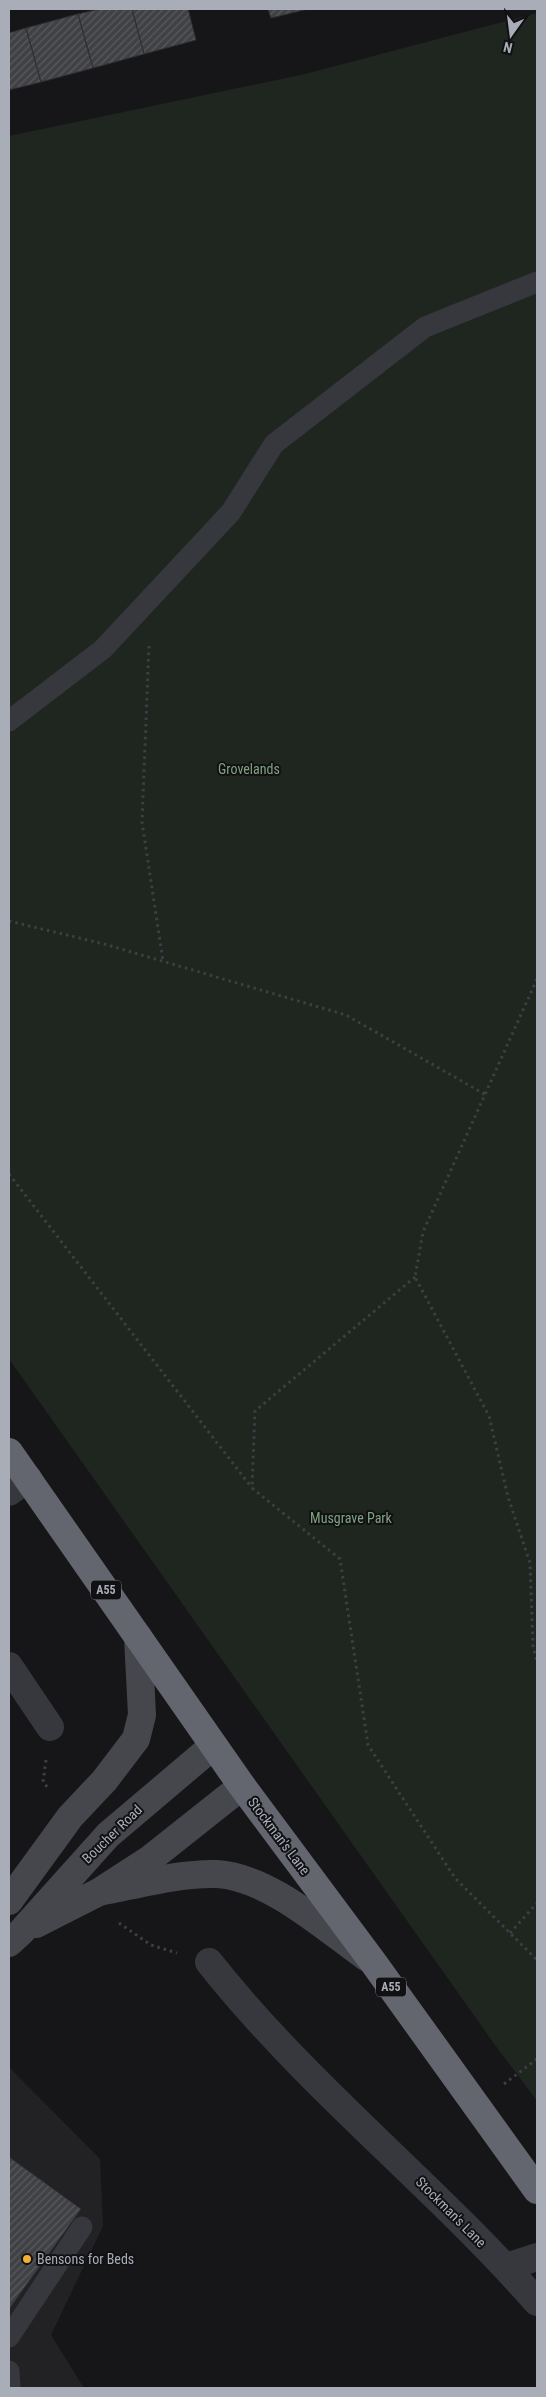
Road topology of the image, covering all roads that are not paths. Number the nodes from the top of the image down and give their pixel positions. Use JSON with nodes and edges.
{"nodes":[{"id":1,"x":537,"y":282,"type":"edge"},
{"id":2,"x":9,"y":721,"type":"edge"},
{"id":3,"x":9,"y":1452,"type":"edge"},
{"id":4,"x":18,"y":1485,"type":"edge"},
{"id":5,"x":138,"y":1637,"type":"junction"},
{"id":6,"x":9,"y":1666,"type":"edge"},
{"id":7,"x":50,"y":1727,"type":"road end"},
{"id":8,"x":213,"y":1746,"type":"junction"},
{"id":9,"x":242,"y":1786,"type":"junction"},
{"id":10,"x":92,"y":1895,"type":"junction"},
{"id":11,"x":9,"y":1901,"type":"edge"},
{"id":12,"x":15,"y":1937,"type":"edge"},
{"id":13,"x":209,"y":1962,"type":"road end"},
{"id":14,"x":373,"y":1962,"type":"junction"},
{"id":15,"x":537,"y":2190,"type":"edge"},
{"id":16,"x":82,"y":2227,"type":"dead end"},
{"id":17,"x":537,"y":2257,"type":"edge"},
{"id":18,"x":506,"y":2267,"type":"junction"},
{"id":19,"x":537,"y":2302,"type":"edge"},
{"id":20,"x":9,"y":2337,"type":"edge"},
{"id":21,"x":9,"y":2371,"type":"edge"},
{"id":22,"x":10,"y":2388,"type":"edge"}],
"edges":[{"from":1,"to":2,"type":"lane"},
{"from":3,"to":4,"type":"highway","name":"Stockman's Lane","number":"A55"},
{"from":4,"to":5,"type":"highway","name":"Stockman's Lane","number":"A55"},
{"from":5,"to":8,"type":"highway","name":"Stockman's Lane","number":"A55"},
{"from":5,"to":11,"type":"street"},
{"from":6,"to":7,"type":"street"},
{"from":8,"to":9,"type":"highway","name":"Stockman's Lane","number":"A55"},
{"from":8,"to":12,"type":"street","name":"Boucher Road"},
{"from":9,"to":10,"type":"street","name":"Boucher Road"},
{"from":9,"to":14,"type":"highway","name":"Stockman's Lane","number":"A55"},
{"from":10,"to":12,"type":"street","name":"Boucher Road"},
{"from":10,"to":14,"type":"street"},
{"from":13,"to":18,"type":"street","name":"Stockman's Lane"},
{"from":14,"to":15,"type":"highway","name":"Stockman's Lane","number":"A55"},
{"from":16,"to":20,"type":"lane"},
{"from":17,"to":18,"type":"street"},
{"from":18,"to":19,"type":"street","name":"Stockman's Lane"},
{"from":21,"to":22,"type":"lane"}]}
